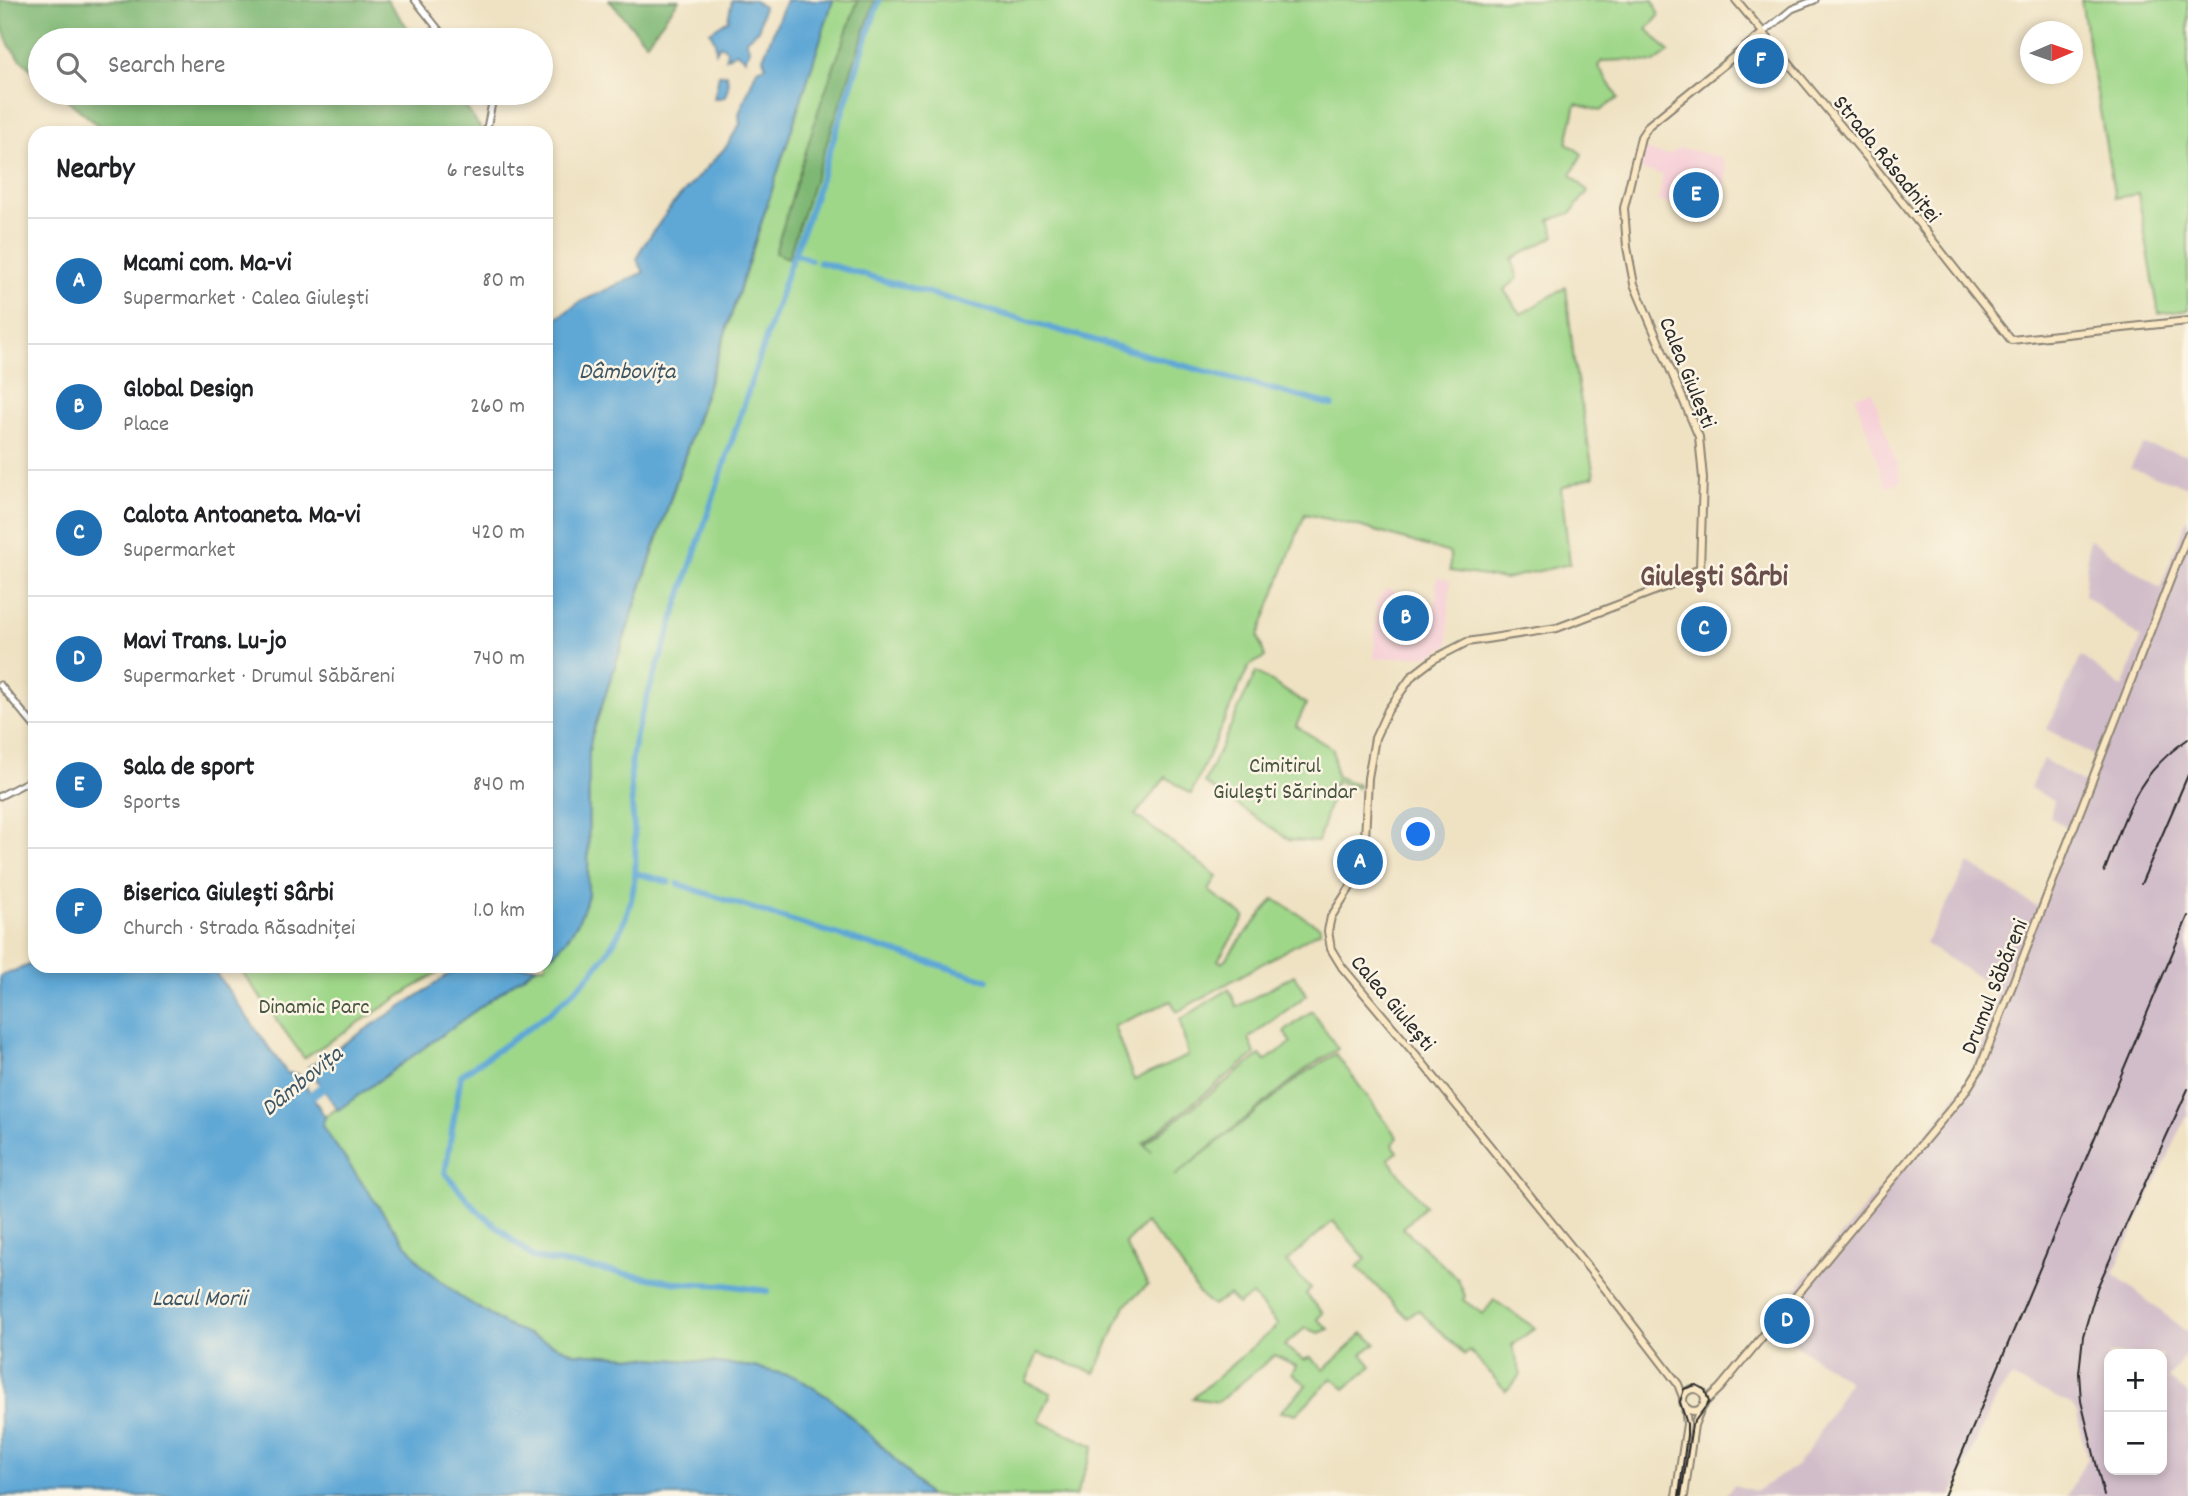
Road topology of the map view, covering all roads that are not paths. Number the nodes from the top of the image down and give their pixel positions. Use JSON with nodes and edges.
{"nodes":[{"id":1,"x":415,"y":0,"type":"edge"},
{"id":2,"x":1736,"y":0,"type":"edge"},
{"id":3,"x":1815,"y":0,"type":"edge"},
{"id":4,"x":437,"y":28,"type":"edge"},
{"id":5,"x":1763,"y":33,"type":"junction"},
{"id":6,"x":491,"y":105,"type":"edge"},
{"id":7,"x":488,"y":126,"type":"edge"},
{"id":8,"x":2188,"y":321,"type":"edge"},
{"id":9,"x":2188,"y":534,"type":"edge"},
{"id":10,"x":0,"y":685,"type":"edge"},
{"id":11,"x":28,"y":719,"type":"edge"},
{"id":12,"x":28,"y":782,"type":"edge"},
{"id":13,"x":0,"y":796,"type":"edge"},
{"id":14,"x":1678,"y":1384,"type":"junction"},
{"id":15,"x":1720,"y":1388,"type":"junction"},
{"id":16,"x":1696,"y":1390,"type":"junction"},
{"id":17,"x":1684,"y":1397,"type":"junction"},
{"id":18,"x":1685,"y":1406,"type":"junction"},
{"id":19,"x":1703,"y":1406,"type":"junction"},
{"id":20,"x":1676,"y":1496,"type":"edge"},
{"id":21,"x":1684,"y":1496,"type":"edge"}],
"edges":[{"from":1,"to":4,"type":"street"},
{"from":2,"to":5,"type":"main road","name":"Strada Răsadniței"},
{"from":3,"to":5,"type":"street","name":"Calea Giulești"},
{"from":5,"to":8,"type":"main road","name":"Strada Răsadniței"},
{"from":5,"to":14,"type":"main road","name":"Calea Giulești"},
{"from":6,"to":7,"type":"street"},
{"from":9,"to":15,"type":"main road","name":"Drumul Săbăreni"},
{"from":10,"to":11,"type":"street"},
{"from":12,"to":13,"type":"street"},
{"from":14,"to":16,"type":"main road"},
{"from":14,"to":17,"type":"main road","name":"Calea Giulești"},
{"from":15,"to":16,"type":"main road"},
{"from":15,"to":19,"type":"main road","name":"Drumul Săbăreni"},
{"from":16,"to":17,"type":"main road"},
{"from":16,"to":19,"type":"main road"},
{"from":17,"to":18,"type":"main road"},
{"from":18,"to":19,"type":"main road"},
{"from":18,"to":20,"type":"main road"},
{"from":19,"to":21,"type":"main road"}]}
